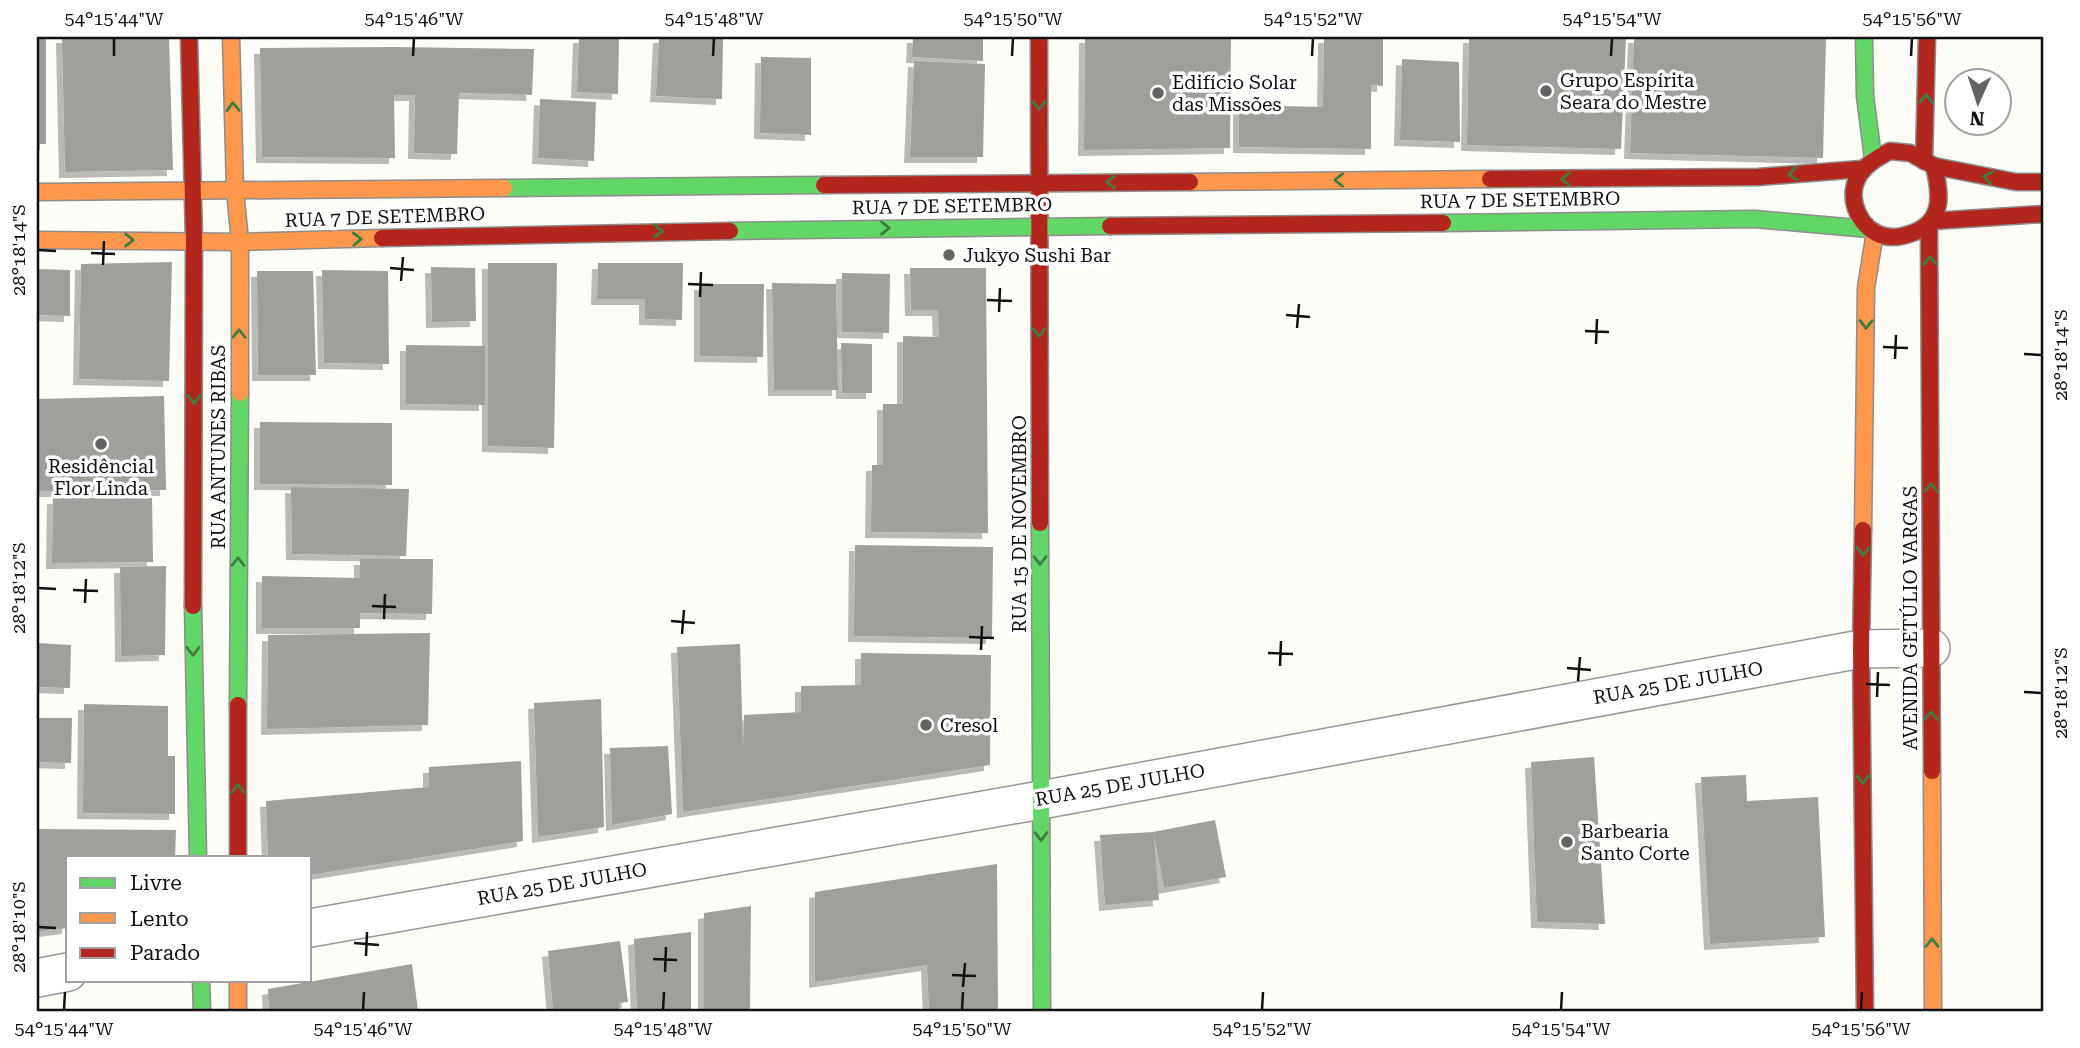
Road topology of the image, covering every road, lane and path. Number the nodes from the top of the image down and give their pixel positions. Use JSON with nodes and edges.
{"nodes":[{"id":1,"x":189,"y":37,"type":"edge"},
{"id":2,"x":231,"y":37,"type":"edge"},
{"id":3,"x":1039,"y":37,"type":"edge"},
{"id":4,"x":1864,"y":37,"type":"edge"},
{"id":5,"x":1927,"y":37,"type":"edge"},
{"id":6,"x":1867,"y":163,"type":"junction"},
{"id":7,"x":1929,"y":163,"type":"junction"},
{"id":8,"x":2043,"y":181,"type":"edge"},
{"id":9,"x":1038,"y":182,"type":"junction"},
{"id":10,"x":192,"y":190,"type":"junction"},
{"id":11,"x":235,"y":190,"type":"junction"},
{"id":12,"x":37,"y":192,"type":"edge"},
{"id":13,"x":1536,"y":200,"type":"junction"},
{"id":14,"x":2043,"y":214,"type":"edge"},
{"id":15,"x":1931,"y":223,"type":"junction"},
{"id":16,"x":1039,"y":226,"type":"junction"},
{"id":17,"x":1872,"y":230,"type":"junction"},
{"id":18,"x":37,"y":240,"type":"edge"},
{"id":19,"x":194,"y":240,"type":"junction"},
{"id":20,"x":240,"y":242,"type":"junction"},
{"id":21,"x":1931,"y":648,"type":"junction"},
{"id":22,"x":1861,"y":649,"type":"junction"},
{"id":23,"x":193,"y":686,"type":"junction"},
{"id":24,"x":227,"y":687,"type":"junction"},
{"id":25,"x":1041,"y":800,"type":"junction"},
{"id":26,"x":198,"y":856,"type":"edge"},
{"id":27,"x":238,"y":856,"type":"edge"},
{"id":28,"x":312,"y":928,"type":"edge"},
{"id":29,"x":66,"y":972,"type":"edge"},
{"id":30,"x":37,"y":978,"type":"edge"},
{"id":31,"x":201,"y":982,"type":"edge"},
{"id":32,"x":238,"y":982,"type":"edge"},
{"id":33,"x":202,"y":1011,"type":"edge"},
{"id":34,"x":238,"y":1011,"type":"edge"},
{"id":35,"x":1042,"y":1011,"type":"edge"},
{"id":36,"x":1865,"y":1011,"type":"edge"},
{"id":37,"x":1933,"y":1011,"type":"edge"}],
"edges":[{"from":1,"to":10,"type":"street","name":"RUA ANTUNES RIBAS"},
{"from":11,"to":2,"type":"street","name":"RUA ANTUNES RIBAS","one_way":true},
{"from":3,"to":9,"type":"street","name":"RUA 15 DE NOVEMBRO","one_way":true},
{"from":4,"to":6,"type":"street"},
{"from":7,"to":5,"type":"street","one_way":true},
{"from":6,"to":7,"type":"street"},
{"from":6,"to":13,"type":"street","name":"RUA 7 DE SETEMBRO","one_way":true},
{"from":6,"to":17,"type":"street"},
{"from":8,"to":7,"type":"street","one_way":true},
{"from":7,"to":15,"type":"street"},
{"from":9,"to":11,"type":"street","name":"RUA 7 DE SETEMBRO"},
{"from":13,"to":9,"type":"street","name":"RUA 7 DE SETEMBRO","one_way":true},
{"from":9,"to":16,"type":"street","name":"RUA 15 DE NOVEMBRO"},
{"from":10,"to":11,"type":"street","name":"RUA 7 DE SETEMBRO"},
{"from":10,"to":12,"type":"street","name":"RUA 7 DE SETEMBRO"},
{"from":10,"to":19,"type":"street","name":"RUA ANTUNES RIBAS"},
{"from":11,"to":20,"type":"street","name":"RUA ANTUNES RIBAS"},
{"from":13,"to":16,"type":"street","name":"RUA 7 DE SETEMBRO"},
{"from":13,"to":17,"type":"street","name":"RUA 7 DE SETEMBRO"},
{"from":14,"to":15,"type":"street"},
{"from":15,"to":17,"type":"street"},
{"from":21,"to":15,"type":"street","name":"AVENIDA GETÚLIO VARGAS","one_way":true},
{"from":20,"to":16,"type":"street","name":"RUA 7 DE SETEMBRO","one_way":true},
{"from":16,"to":25,"type":"street","name":"RUA 15 DE NOVEMBRO","one_way":true},
{"from":17,"to":22,"type":"street","one_way":true},
{"from":18,"to":19,"type":"street","name":"RUA 7 DE SETEMBRO","one_way":true},
{"from":19,"to":20,"type":"street","name":"RUA 7 DE SETEMBRO"},
{"from":19,"to":23,"type":"street","name":"RUA ANTUNES RIBAS","one_way":true},
{"from":24,"to":20,"type":"street","name":"RUA ANTUNES RIBAS","one_way":true},
{"from":21,"to":22,"type":"street","name":"RUA 25 DE JULHO"},
{"from":37,"to":21,"type":"street","name":"AVENIDA GETÚLIO VARGAS","one_way":true},
{"from":22,"to":25,"type":"street","name":"RUA 25 DE JULHO"},
{"from":22,"to":36,"type":"street","one_way":true},
{"from":23,"to":24,"type":"street"},
{"from":23,"to":26,"type":"street","name":"RUA ANTUNES RIBAS"},
{"from":27,"to":24,"type":"street","name":"RUA ANTUNES RIBAS","one_way":true},
{"from":25,"to":28,"type":"street","name":"RUA 25 DE JULHO"},
{"from":25,"to":35,"type":"street","name":"RUA 15 DE NOVEMBRO","one_way":true},
{"from":29,"to":30,"type":"street"},
{"from":31,"to":33,"type":"street"},
{"from":32,"to":34,"type":"street"}]}
